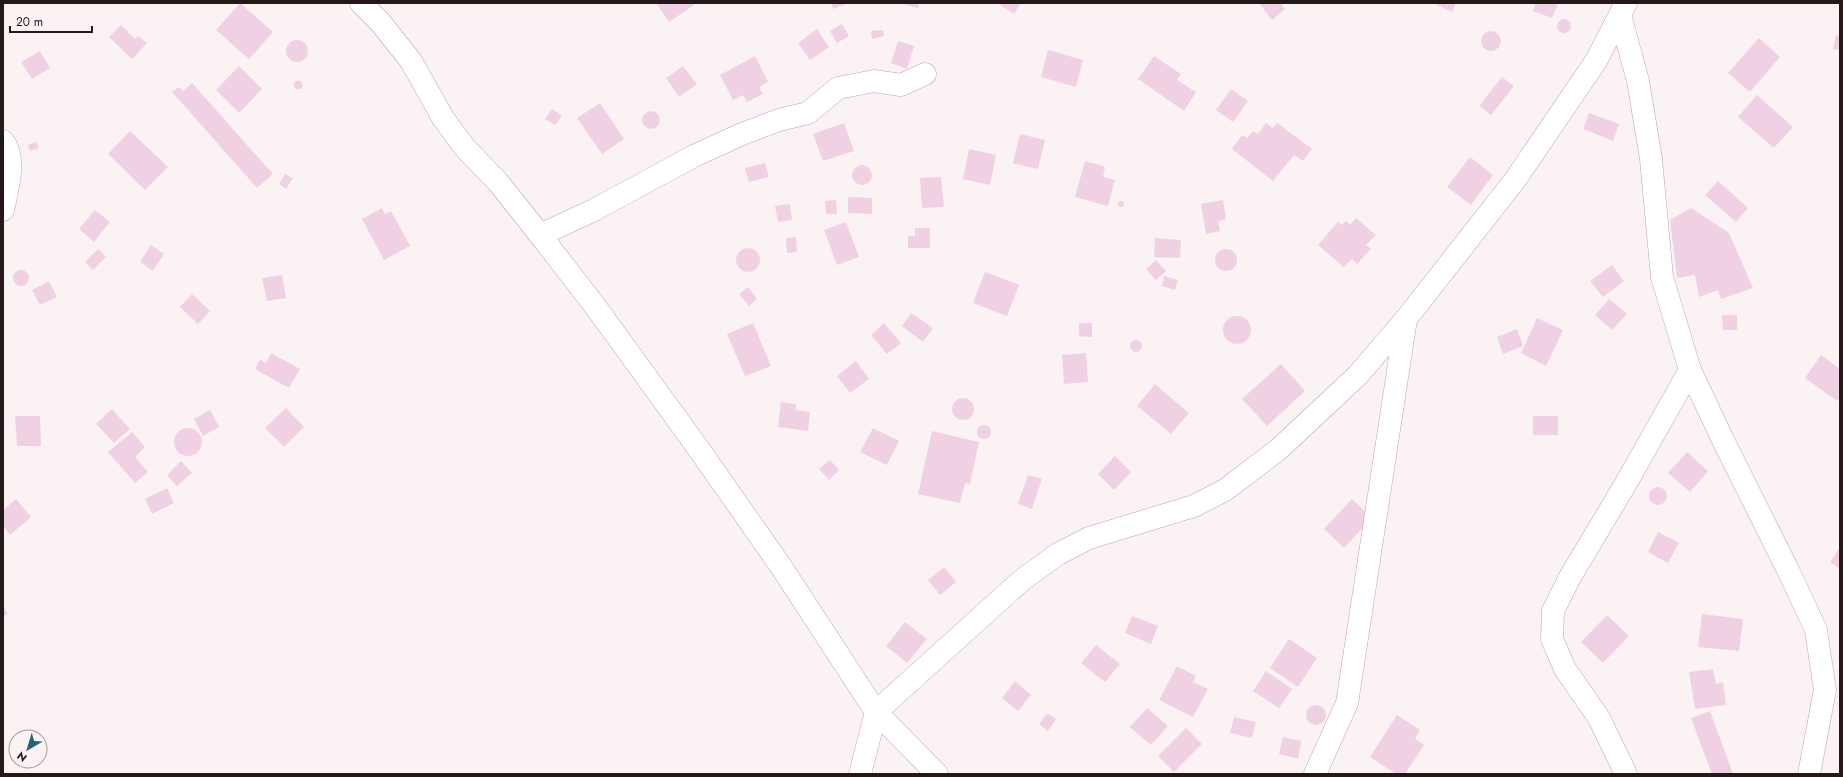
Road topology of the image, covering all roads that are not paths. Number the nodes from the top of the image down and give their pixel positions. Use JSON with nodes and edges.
{"nodes":[{"id":1,"x":361,"y":3,"type":"edge"},
{"id":2,"x":1623,"y":9,"type":"edge"},
{"id":3,"x":925,"y":74,"type":"dead end"},
{"id":4,"x":3,"y":141,"type":"edge"},
{"id":5,"x":3,"y":210,"type":"edge"},
{"id":6,"x":540,"y":235,"type":"junction"},
{"id":7,"x":1406,"y":319,"type":"junction"},
{"id":8,"x":1690,"y":370,"type":"junction"},
{"id":9,"x":1833,"y":695,"type":"edge"},
{"id":10,"x":876,"y":712,"type":"junction"},
{"id":11,"x":860,"y":774,"type":"edge"},
{"id":12,"x":937,"y":774,"type":"edge"},
{"id":13,"x":1315,"y":774,"type":"edge"},
{"id":14,"x":1626,"y":774,"type":"edge"},
{"id":15,"x":1809,"y":774,"type":"edge"}],
"edges":[{"from":1,"to":6,"type":"street"},
{"from":2,"to":7,"type":"street"},
{"from":2,"to":8,"type":"street"},
{"from":3,"to":6,"type":"street"},
{"from":4,"to":5,"type":"street"},
{"from":6,"to":10,"type":"street"},
{"from":7,"to":10,"type":"street"},
{"from":7,"to":13,"type":"street"},
{"from":8,"to":9,"type":"street"},
{"from":8,"to":14,"type":"street"},
{"from":9,"to":15,"type":"street"},
{"from":10,"to":11,"type":"street"},
{"from":10,"to":12,"type":"street"}]}
